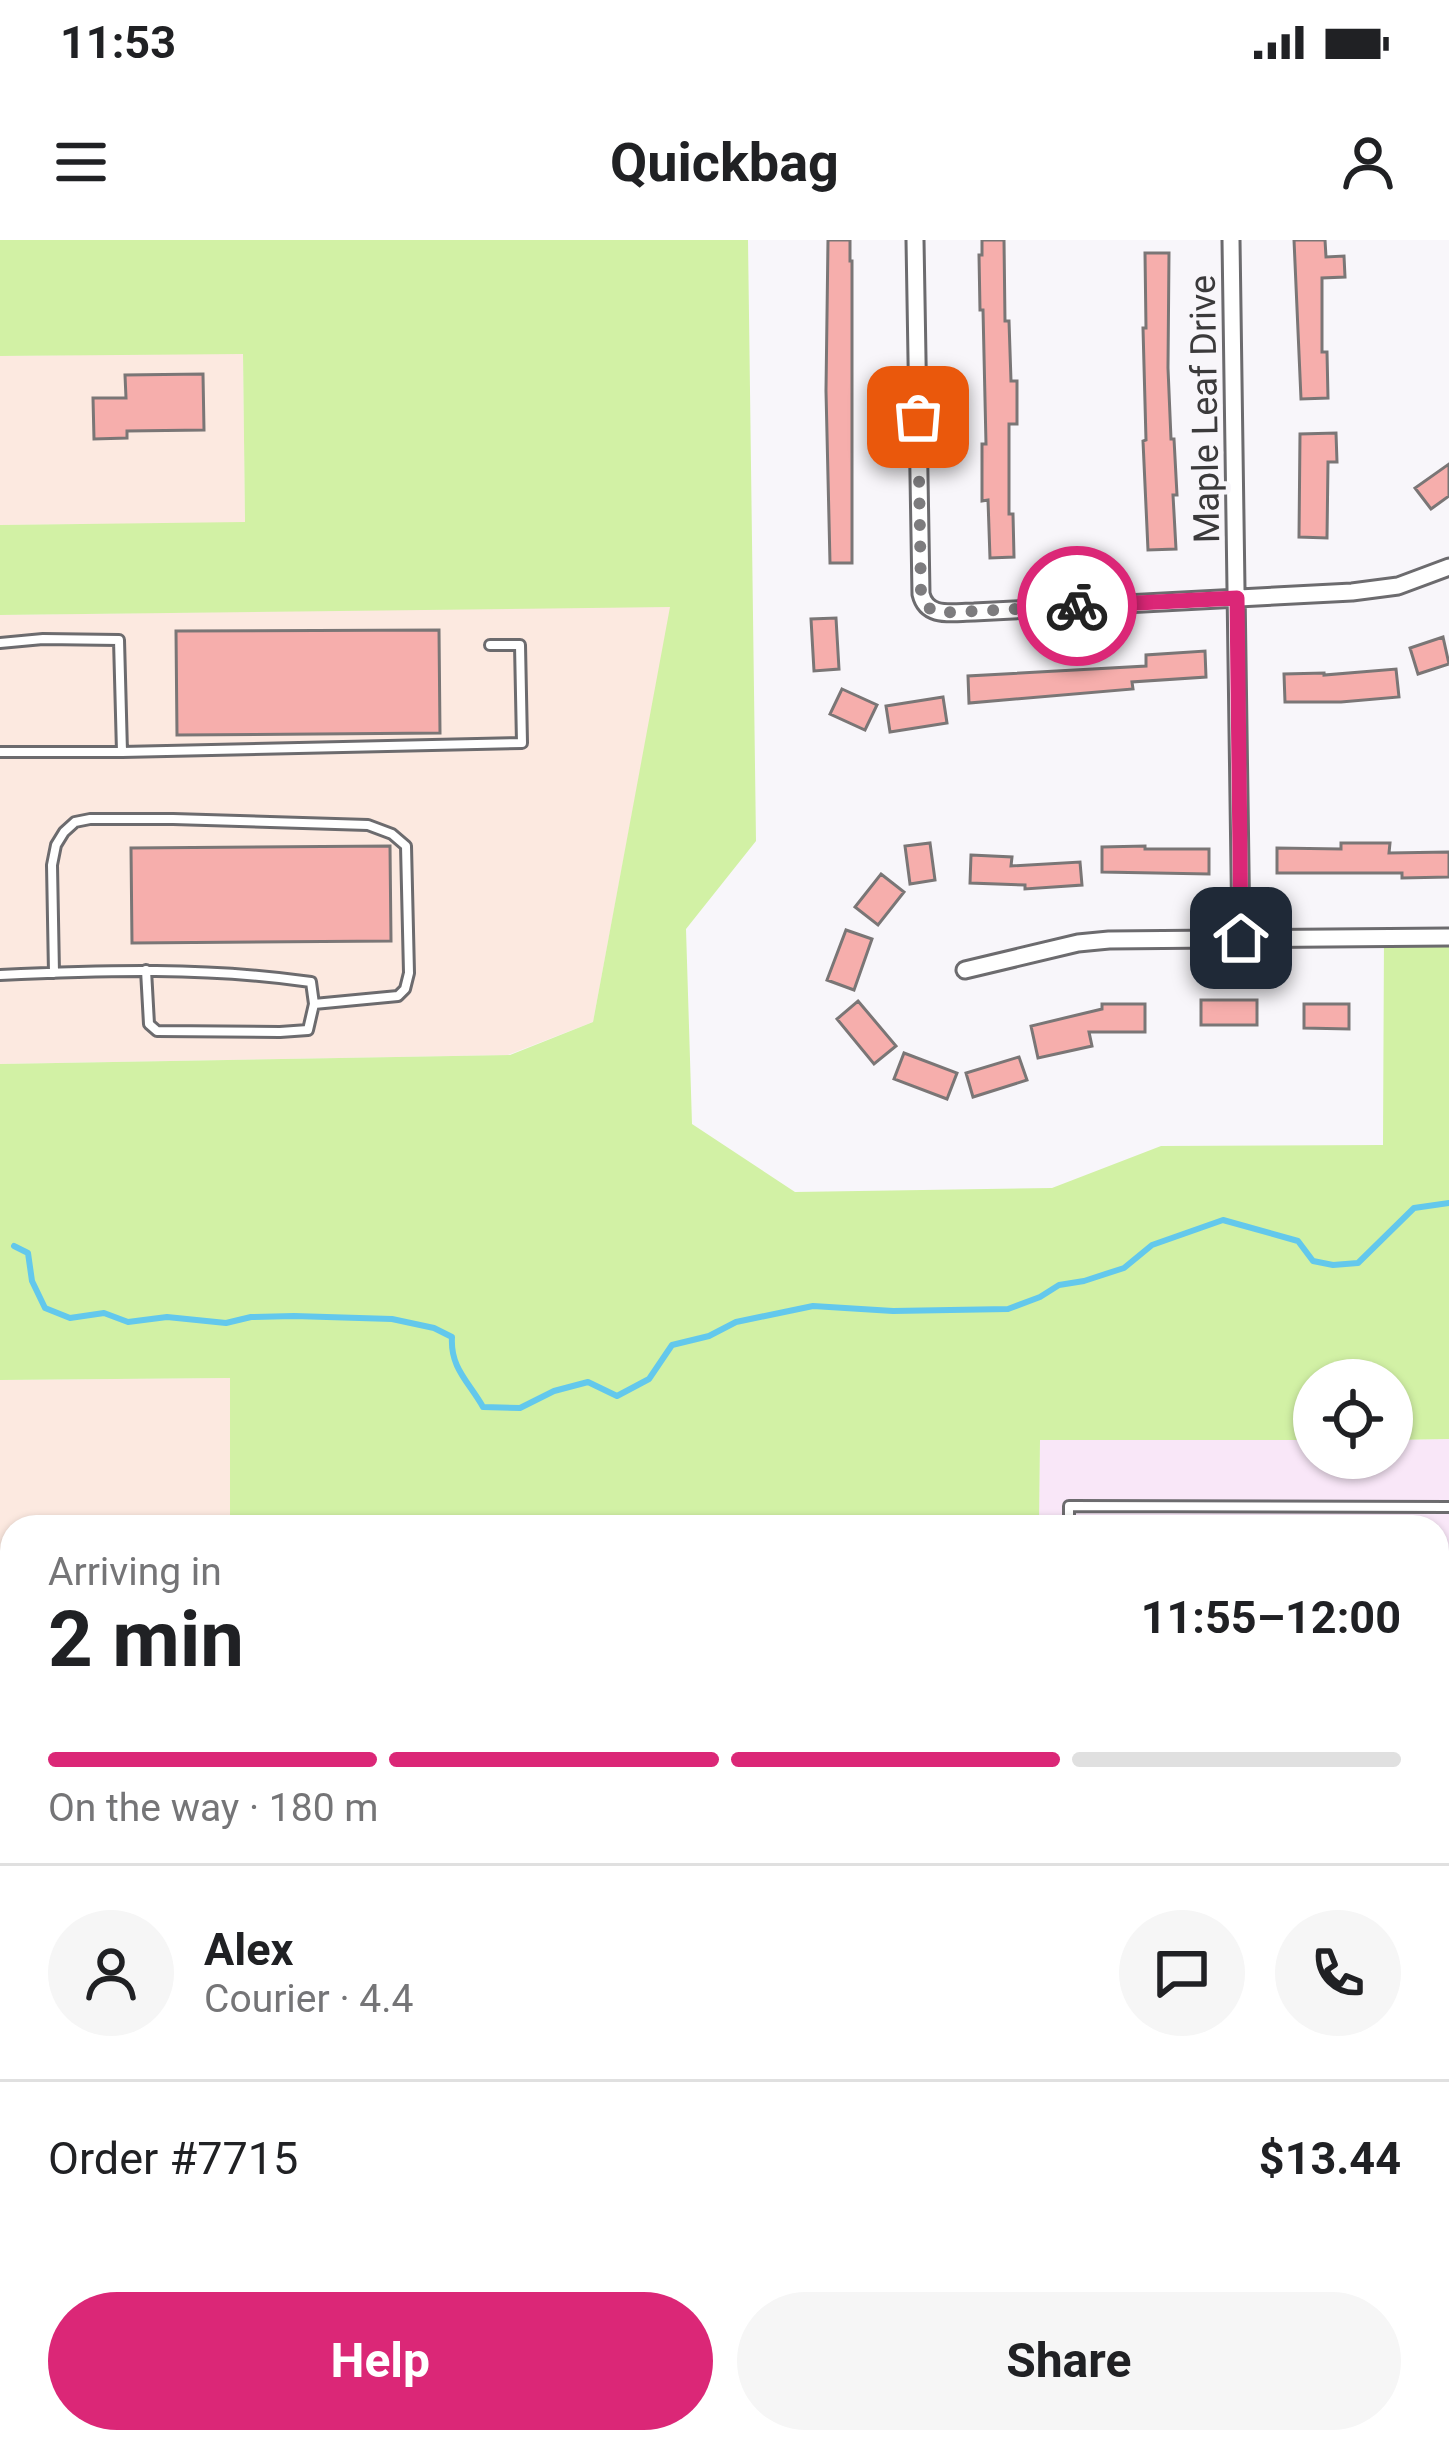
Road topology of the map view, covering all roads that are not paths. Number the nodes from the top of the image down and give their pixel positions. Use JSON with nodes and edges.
{"nodes":[{"id":1,"x":915,"y":240,"type":"edge"},
{"id":2,"x":1232,"y":240,"type":"edge"},
{"id":3,"x":1449,"y":567,"type":"edge"},
{"id":4,"x":1237,"y":598,"type":"junction"},
{"id":5,"x":0,"y":643,"type":"edge"},
{"id":6,"x":490,"y":645,"type":"dead end"},
{"id":7,"x":0,"y":752,"type":"edge"},
{"id":8,"x":122,"y":752,"type":"junction"},
{"id":9,"x":1449,"y":937,"type":"edge"},
{"id":10,"x":1241,"y":938,"type":"junction"},
{"id":11,"x":146,"y":970,"type":"junction"},
{"id":12,"x":965,"y":970,"type":"dead end"},
{"id":13,"x":54,"y":973,"type":"junction"},
{"id":14,"x":0,"y":975,"type":"edge"},
{"id":15,"x":314,"y":1004,"type":"junction"},
{"id":16,"x":1449,"y":1507,"type":"edge"},
{"id":17,"x":1069,"y":1515,"type":"edge"}],
"edges":[{"from":1,"to":4,"type":"street"},
{"from":2,"to":4,"type":"street","name":"Maple Leaf Drive"},
{"from":3,"to":4,"type":"street"},
{"from":4,"to":10,"type":"street","name":"Maple Leaf Drive"},
{"from":5,"to":8,"type":"lane"},
{"from":6,"to":8,"type":"lane"},
{"from":7,"to":8,"type":"lane"},
{"from":9,"to":10,"type":"street"},
{"from":10,"to":12,"type":"street"},
{"from":11,"to":13,"type":"lane"},
{"from":11,"to":15,"type":"lane"},
{"from":11,"to":15,"type":"lane"},
{"from":13,"to":14,"type":"lane"},
{"from":13,"to":15,"type":"lane"},
{"from":16,"to":17,"type":"lane"}]}
